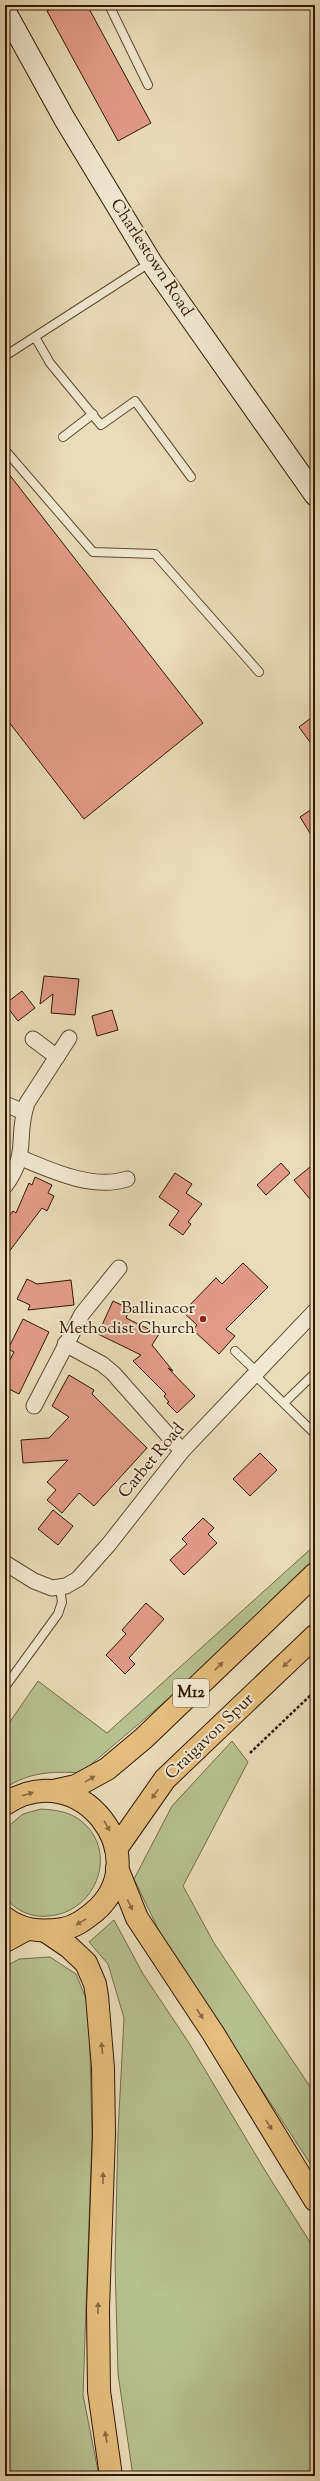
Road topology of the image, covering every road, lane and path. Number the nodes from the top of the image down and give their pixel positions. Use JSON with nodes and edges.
{"nodes":[{"id":1,"x":109,"y":5,"type":"edge"},
{"id":2,"x":5,"y":11,"type":"edge"},
{"id":3,"x":148,"y":85,"type":"dead end"},
{"id":4,"x":151,"y":262,"type":"junction"},
{"id":5,"x":35,"y":337,"type":"junction"},
{"id":6,"x":5,"y":356,"type":"edge"},
{"id":7,"x":93,"y":414,"type":"junction"},
{"id":8,"x":63,"y":437,"type":"dead end"},
{"id":9,"x":5,"y":450,"type":"edge"},
{"id":10,"x":191,"y":477,"type":"dead end"},
{"id":11,"x":315,"y":495,"type":"edge"},
{"id":12,"x":259,"y":672,"type":"dead end"},
{"id":13,"x":69,"y":1038,"type":"dead end"},
{"id":14,"x":33,"y":1039,"type":"dead end"},
{"id":15,"x":57,"y":1057,"type":"junction"},
{"id":16,"x":5,"y":1104,"type":"edge"},
{"id":17,"x":24,"y":1112,"type":"junction"},
{"id":18,"x":21,"y":1158,"type":"junction"},
{"id":19,"x":127,"y":1179,"type":"dead end"},
{"id":20,"x":5,"y":1186,"type":"edge"},
{"id":21,"x":120,"y":1268,"type":"dead end"},
{"id":22,"x":315,"y":1311,"type":"edge"},
{"id":23,"x":65,"y":1344,"type":"junction"},
{"id":24,"x":235,"y":1351,"type":"dead end"},
{"id":25,"x":315,"y":1372,"type":"edge"},
{"id":26,"x":256,"y":1373,"type":"junction"},
{"id":27,"x":284,"y":1403,"type":"junction"},
{"id":28,"x":34,"y":1406,"type":"dead end"},
{"id":29,"x":315,"y":1434,"type":"edge"},
{"id":30,"x":182,"y":1451,"type":"junction"},
{"id":31,"x":5,"y":1563,"type":"edge"},
{"id":32,"x":315,"y":1574,"type":"edge"},
{"id":33,"x":60,"y":1588,"type":"junction"},
{"id":34,"x":315,"y":1636,"type":"edge"},
{"id":35,"x":5,"y":1687,"type":"edge"},
{"id":36,"x":315,"y":1691,"type":"edge"},
{"id":37,"x":250,"y":1753,"type":"dead end"},
{"id":38,"x":53,"y":1791,"type":"junction"},
{"id":39,"x":5,"y":1804,"type":"edge"},
{"id":40,"x":116,"y":1858,"type":"junction"},
{"id":41,"x":5,"y":1918,"type":"edge"},
{"id":42,"x":37,"y":1930,"type":"junction"},
{"id":43,"x":5,"y":1941,"type":"edge"},
{"id":44,"x":315,"y":2200,"type":"edge"},
{"id":45,"x":112,"y":2476,"type":"edge"}],
"edges":[{"from":1,"to":3,"type":"lane"},
{"from":2,"to":4,"type":"main road","name":"Charlestown Road"},
{"from":4,"to":5,"type":"lane"},
{"from":4,"to":11,"type":"main road","name":"Charlestown Road"},
{"from":5,"to":6,"type":"lane"},
{"from":5,"to":7,"type":"lane"},
{"from":7,"to":8,"type":"lane"},
{"from":7,"to":10,"type":"lane"},
{"from":9,"to":12,"type":"lane"},
{"from":13,"to":15,"type":"street"},
{"from":14,"to":15,"type":"street"},
{"from":15,"to":17,"type":"street"},
{"from":16,"to":17,"type":"street"},
{"from":17,"to":18,"type":"street"},
{"from":18,"to":19,"type":"street"},
{"from":18,"to":20,"type":"street"},
{"from":21,"to":23,"type":"street"},
{"from":22,"to":26,"type":"street","name":"Carbet Road"},
{"from":23,"to":28,"type":"street"},
{"from":23,"to":30,"type":"street"},
{"from":24,"to":26,"type":"lane"},
{"from":25,"to":27,"type":"lane"},
{"from":26,"to":27,"type":"lane"},
{"from":26,"to":30,"type":"street","name":"Carbet Road"},
{"from":27,"to":29,"type":"lane"},
{"from":30,"to":33,"type":"street","name":"Carbet Road"},
{"from":31,"to":33,"type":"street"},
{"from":38,"to":32,"type":"highway","number":"M12","one_way":true},
{"from":33,"to":35,"type":"lane"},
{"from":34,"to":40,"type":"highway","name":"Craigavon Spur","number":"M12","one_way":true},
{"from":36,"to":37,"type":"path"},
{"from":39,"to":38,"type":"highway","number":"M12","one_way":true},
{"from":38,"to":40,"type":"highway","number":"M12","one_way":true},
{"from":40,"to":42,"type":"highway","number":"M12","one_way":true},
{"from":40,"to":44,"type":"highway","one_way":true},
{"from":41,"to":42,"type":"highway"},
{"from":42,"to":43,"type":"highway","number":"M12"},
{"from":45,"to":42,"type":"highway","one_way":true}]}
